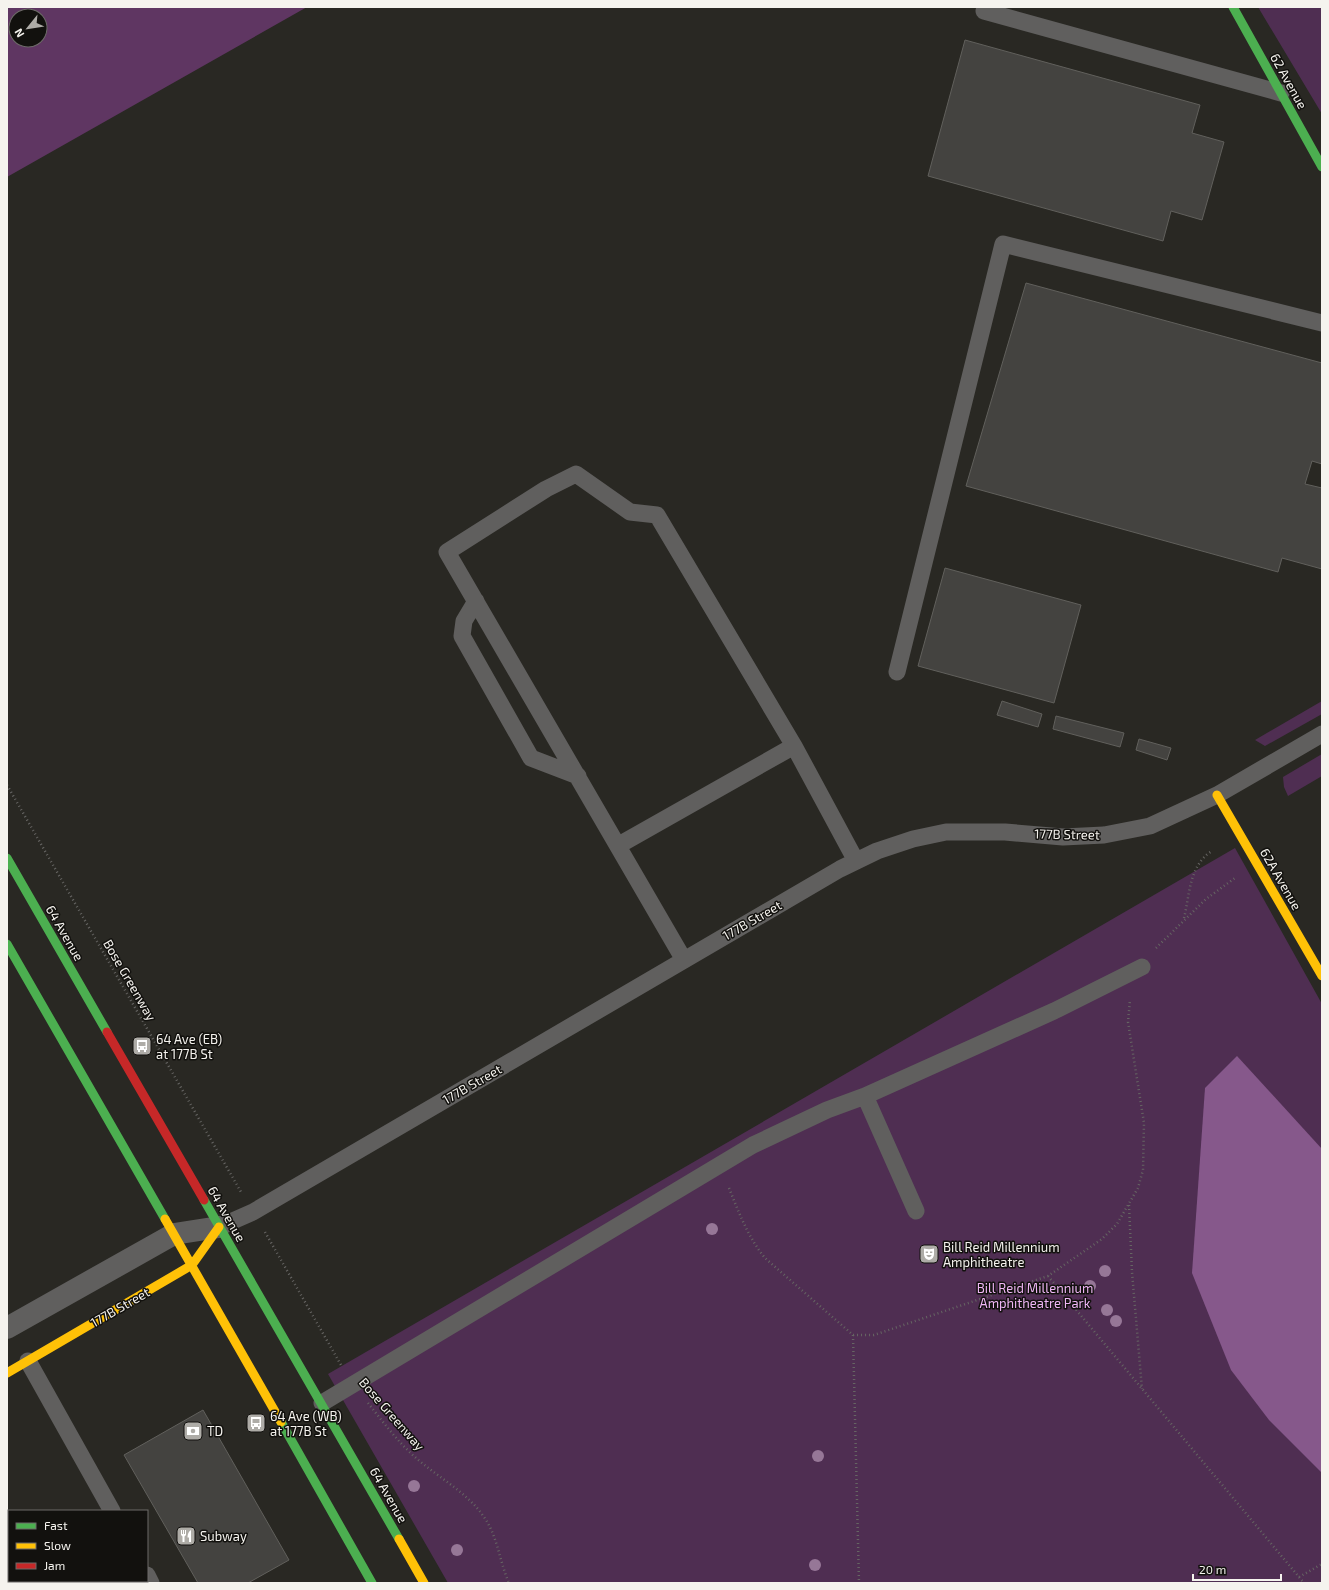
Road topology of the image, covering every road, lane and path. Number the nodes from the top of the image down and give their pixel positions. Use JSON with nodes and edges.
{"nodes":[{"id":1,"x":1233,"y":7,"type":"edge"},
{"id":2,"x":984,"y":11,"type":"dead end"},
{"id":3,"x":1281,"y":93,"type":"junction"},
{"id":4,"x":1322,"y":167,"type":"edge"},
{"id":5,"x":1322,"y":323,"type":"edge"},
{"id":6,"x":476,"y":601,"type":"junction"},
{"id":7,"x":897,"y":672,"type":"dead end"},
{"id":8,"x":1322,"y":734,"type":"edge"},
{"id":9,"x":794,"y":746,"type":"junction"},
{"id":10,"x":578,"y":776,"type":"junction"},
{"id":11,"x":7,"y":784,"type":"edge"},
{"id":12,"x":1218,"y":795,"type":"junction"},
{"id":13,"x":619,"y":845,"type":"junction"},
{"id":14,"x":1212,"y":851,"type":"dead end"},
{"id":15,"x":7,"y":858,"type":"edge"},
{"id":16,"x":856,"y":861,"type":"junction"},
{"id":17,"x":1238,"y":876,"type":"dead end"},
{"id":18,"x":1184,"y":918,"type":"junction"},
{"id":19,"x":7,"y":944,"type":"edge"},
{"id":20,"x":684,"y":960,"type":"junction"},
{"id":21,"x":1142,"y":967,"type":"junction"},
{"id":22,"x":1322,"y":976,"type":"edge"},
{"id":23,"x":865,"y":1096,"type":"junction"},
{"id":24,"x":719,"y":1166,"type":"junction"},
{"id":25,"x":237,"y":1185,"type":"dead end"},
{"id":26,"x":1129,"y":1205,"type":"junction"},
{"id":27,"x":916,"y":1211,"type":"dead end"},
{"id":28,"x":219,"y":1227,"type":"junction"},
{"id":29,"x":174,"y":1234,"type":"junction"},
{"id":30,"x":271,"y":1243,"type":"dead end"},
{"id":31,"x":192,"y":1265,"type":"junction"},
{"id":32,"x":1048,"y":1276,"type":"junction"},
{"id":33,"x":7,"y":1328,"type":"edge"},
{"id":34,"x":853,"y":1335,"type":"junction"},
{"id":35,"x":28,"y":1361,"type":"junction"},
{"id":36,"x":7,"y":1373,"type":"edge"},
{"id":37,"x":353,"y":1385,"type":"junction"},
{"id":38,"x":1142,"y":1390,"type":"junction"},
{"id":39,"x":322,"y":1403,"type":"junction"},
{"id":40,"x":111,"y":1510,"type":"edge"},
{"id":41,"x":1322,"y":1564,"type":"edge"},
{"id":42,"x":1299,"y":1577,"type":"junction"},
{"id":43,"x":372,"y":1583,"type":"edge"},
{"id":44,"x":424,"y":1583,"type":"edge"},
{"id":45,"x":509,"y":1583,"type":"edge"},
{"id":46,"x":859,"y":1583,"type":"edge"},
{"id":47,"x":1304,"y":1583,"type":"edge"}],
"edges":[{"from":1,"to":3,"type":"main road","name":"62 Avenue"},
{"from":2,"to":3,"type":"lane"},
{"from":3,"to":4,"type":"main road","name":"62 Avenue"},
{"from":5,"to":7,"type":"lane"},
{"from":6,"to":9,"type":"lane"},
{"from":6,"to":10,"type":"lane"},
{"from":6,"to":10,"type":"lane"},
{"from":8,"to":12,"type":"lane","name":"177B Street"},
{"from":9,"to":13,"type":"lane"},
{"from":9,"to":16,"type":"lane"},
{"from":10,"to":13,"type":"lane"},
{"from":11,"to":25,"type":"path","name":"Bose Greenway"},
{"from":12,"to":16,"type":"lane","name":"177B Street"},
{"from":12,"to":22,"type":"main road","name":"62A Avenue"},
{"from":13,"to":20,"type":"lane"},
{"from":14,"to":18,"type":"path"},
{"from":15,"to":28,"type":"main road","name":"64 Avenue"},
{"from":16,"to":20,"type":"lane","name":"177B Street"},
{"from":17,"to":18,"type":"path"},
{"from":18,"to":21,"type":"path"},
{"from":19,"to":29,"type":"main road"},
{"from":20,"to":28,"type":"lane","name":"177B Street"},
{"from":21,"to":23,"type":"lane"},
{"from":21,"to":26,"type":"path"},
{"from":23,"to":24,"type":"lane"},
{"from":23,"to":27,"type":"lane"},
{"from":24,"to":34,"type":"path"},
{"from":24,"to":37,"type":"lane"},
{"from":26,"to":32,"type":"path"},
{"from":26,"to":38,"type":"path"},
{"from":28,"to":29,"type":"street","name":"177B Street"},
{"from":28,"to":31,"type":"main road","name":"177B Street"},
{"from":28,"to":39,"type":"main road","name":"64 Avenue"},
{"from":29,"to":31,"type":"main road"},
{"from":29,"to":33,"type":"street","name":"177B Street"},
{"from":30,"to":37,"type":"path","name":"Bose Greenway"},
{"from":31,"to":35,"type":"main road","name":"177B Street"},
{"from":31,"to":43,"type":"main road"},
{"from":32,"to":34,"type":"path"},
{"from":32,"to":38,"type":"path"},
{"from":34,"to":46,"type":"path"},
{"from":35,"to":36,"type":"main road","name":"177B Street"},
{"from":35,"to":40,"type":"lane"},
{"from":37,"to":39,"type":"lane"},
{"from":37,"to":45,"type":"path","name":"Bose Greenway"},
{"from":38,"to":42,"type":"path"},
{"from":39,"to":44,"type":"main road","name":"64 Avenue"},
{"from":41,"to":42,"type":"path"},
{"from":42,"to":47,"type":"path"}]}
